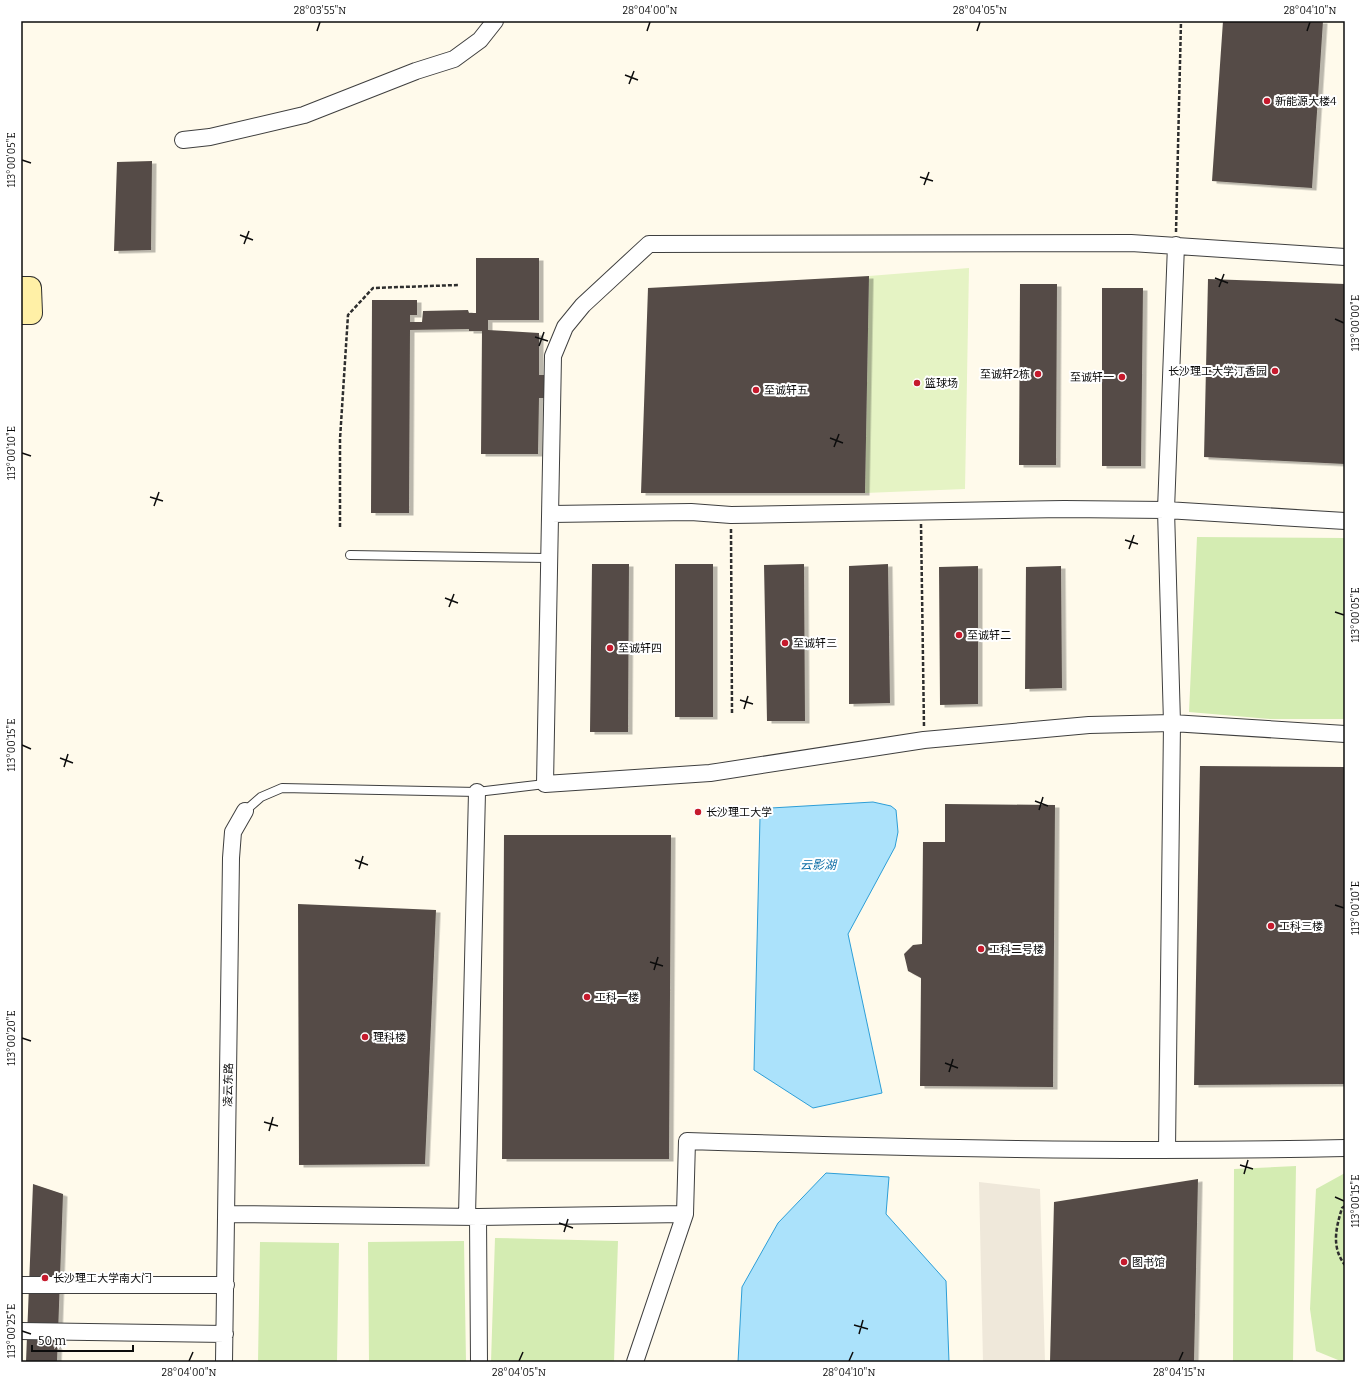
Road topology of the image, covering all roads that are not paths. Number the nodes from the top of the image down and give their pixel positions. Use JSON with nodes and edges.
{"nodes":[{"id":1,"x":495,"y":21,"type":"edge"},
{"id":2,"x":183,"y":140,"type":"dead end"},
{"id":3,"x":1176,"y":245,"type":"junction"},
{"id":4,"x":1345,"y":257,"type":"edge"},
{"id":5,"x":21,"y":288,"type":"edge"},
{"id":6,"x":21,"y":313,"type":"edge"},
{"id":7,"x":1166,"y":510,"type":"junction"},
{"id":8,"x":550,"y":514,"type":"junction"},
{"id":9,"x":1345,"y":520,"type":"edge"},
{"id":10,"x":350,"y":555,"type":"dead end"},
{"id":11,"x":549,"y":558,"type":"junction"},
{"id":12,"x":1172,"y":723,"type":"junction"},
{"id":13,"x":1345,"y":734,"type":"edge"},
{"id":14,"x":545,"y":784,"type":"junction"},
{"id":15,"x":477,"y":792,"type":"junction"},
{"id":16,"x":246,"y":811,"type":"joint"},
{"id":17,"x":1345,"y":1148,"type":"edge"},
{"id":18,"x":1166,"y":1150,"type":"junction"},
{"id":19,"x":226,"y":1214,"type":"junction"},
{"id":20,"x":685,"y":1214,"type":"junction"},
{"id":21,"x":473,"y":1216,"type":"junction"},
{"id":22,"x":21,"y":1285,"type":"edge"},
{"id":23,"x":226,"y":1285,"type":"junction"},
{"id":24,"x":21,"y":1331,"type":"edge"},
{"id":25,"x":225,"y":1334,"type":"junction"},
{"id":26,"x":224,"y":1362,"type":"edge"},
{"id":27,"x":479,"y":1362,"type":"edge"},
{"id":28,"x":635,"y":1362,"type":"edge"}],
"edges":[{"from":1,"to":2,"type":"street"},
{"from":3,"to":4,"type":"street"},
{"from":3,"to":7,"type":"street"},
{"from":3,"to":8,"type":"street"},
{"from":5,"to":6,"type":"main road"},
{"from":7,"to":8,"type":"street"},
{"from":7,"to":9,"type":"street"},
{"from":7,"to":12,"type":"street"},
{"from":8,"to":11,"type":"street"},
{"from":10,"to":11,"type":"lane"},
{"from":11,"to":14,"type":"street"},
{"from":12,"to":13,"type":"street"},
{"from":12,"to":14,"type":"street"},
{"from":12,"to":18,"type":"street"},
{"from":14,"to":15,"type":"lane"},
{"from":15,"to":16,"type":"lane"},
{"from":15,"to":21,"type":"street"},
{"from":16,"to":19,"type":"street","name":"凌云东路"},
{"from":17,"to":18,"type":"street"},
{"from":18,"to":20,"type":"street"},
{"from":19,"to":21,"type":"street"},
{"from":19,"to":23,"type":"street","name":"凌云东路"},
{"from":20,"to":21,"type":"street"},
{"from":20,"to":28,"type":"street"},
{"from":21,"to":27,"type":"street"},
{"from":22,"to":23,"type":"street"},
{"from":23,"to":25,"type":"street","name":"凌云东路"},
{"from":24,"to":25,"type":"street"},
{"from":25,"to":26,"type":"street","name":"凌云东路"}]}
